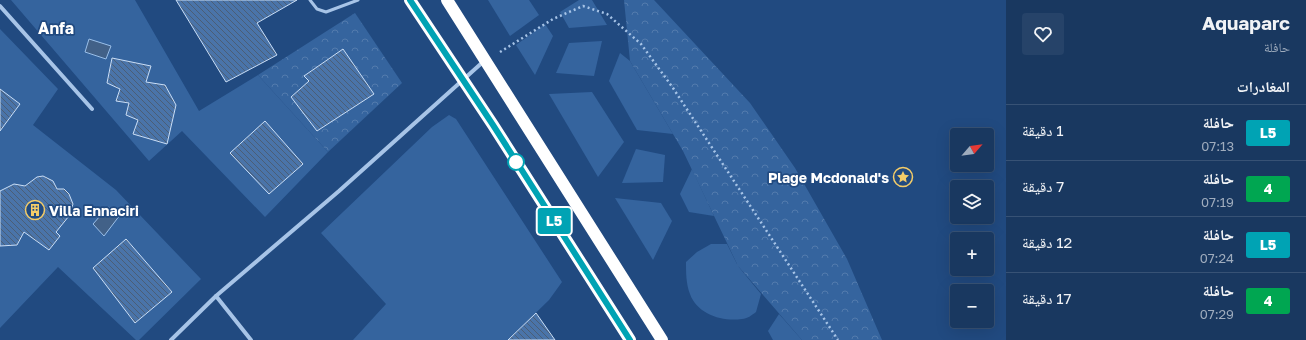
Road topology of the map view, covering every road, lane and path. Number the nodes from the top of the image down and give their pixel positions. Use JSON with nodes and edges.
{"nodes":[{"id":1,"x":310,"y":0,"type":"edge"},
{"id":2,"x":358,"y":0,"type":"edge"},
{"id":3,"x":410,"y":0,"type":"edge"},
{"id":4,"x":447,"y":0,"type":"edge"},
{"id":5,"x":0,"y":6,"type":"edge"},
{"id":6,"x":485,"y":60,"type":"junction"},
{"id":7,"x":463,"y":80,"type":"junction"},
{"id":8,"x":92,"y":109,"type":"dead end"},
{"id":9,"x":216,"y":296,"type":"junction"},
{"id":10,"x":171,"y":340,"type":"edge"},
{"id":11,"x":251,"y":340,"type":"edge"},
{"id":12,"x":630,"y":340,"type":"edge"},
{"id":13,"x":662,"y":340,"type":"edge"},
{"id":14,"x":838,"y":340,"type":"edge"}],
"edges":[{"from":1,"to":2,"type":"lane"},
{"from":3,"to":7,"type":"highway"},
{"from":4,"to":6,"type":"highway"},
{"from":5,"to":8,"type":"street"},
{"from":6,"to":7,"type":"street"},
{"from":6,"to":13,"type":"highway"},
{"from":6,"to":14,"type":"path"},
{"from":7,"to":9,"type":"street"},
{"from":7,"to":12,"type":"highway"},
{"from":9,"to":10,"type":"street"},
{"from":9,"to":11,"type":"street"}]}
